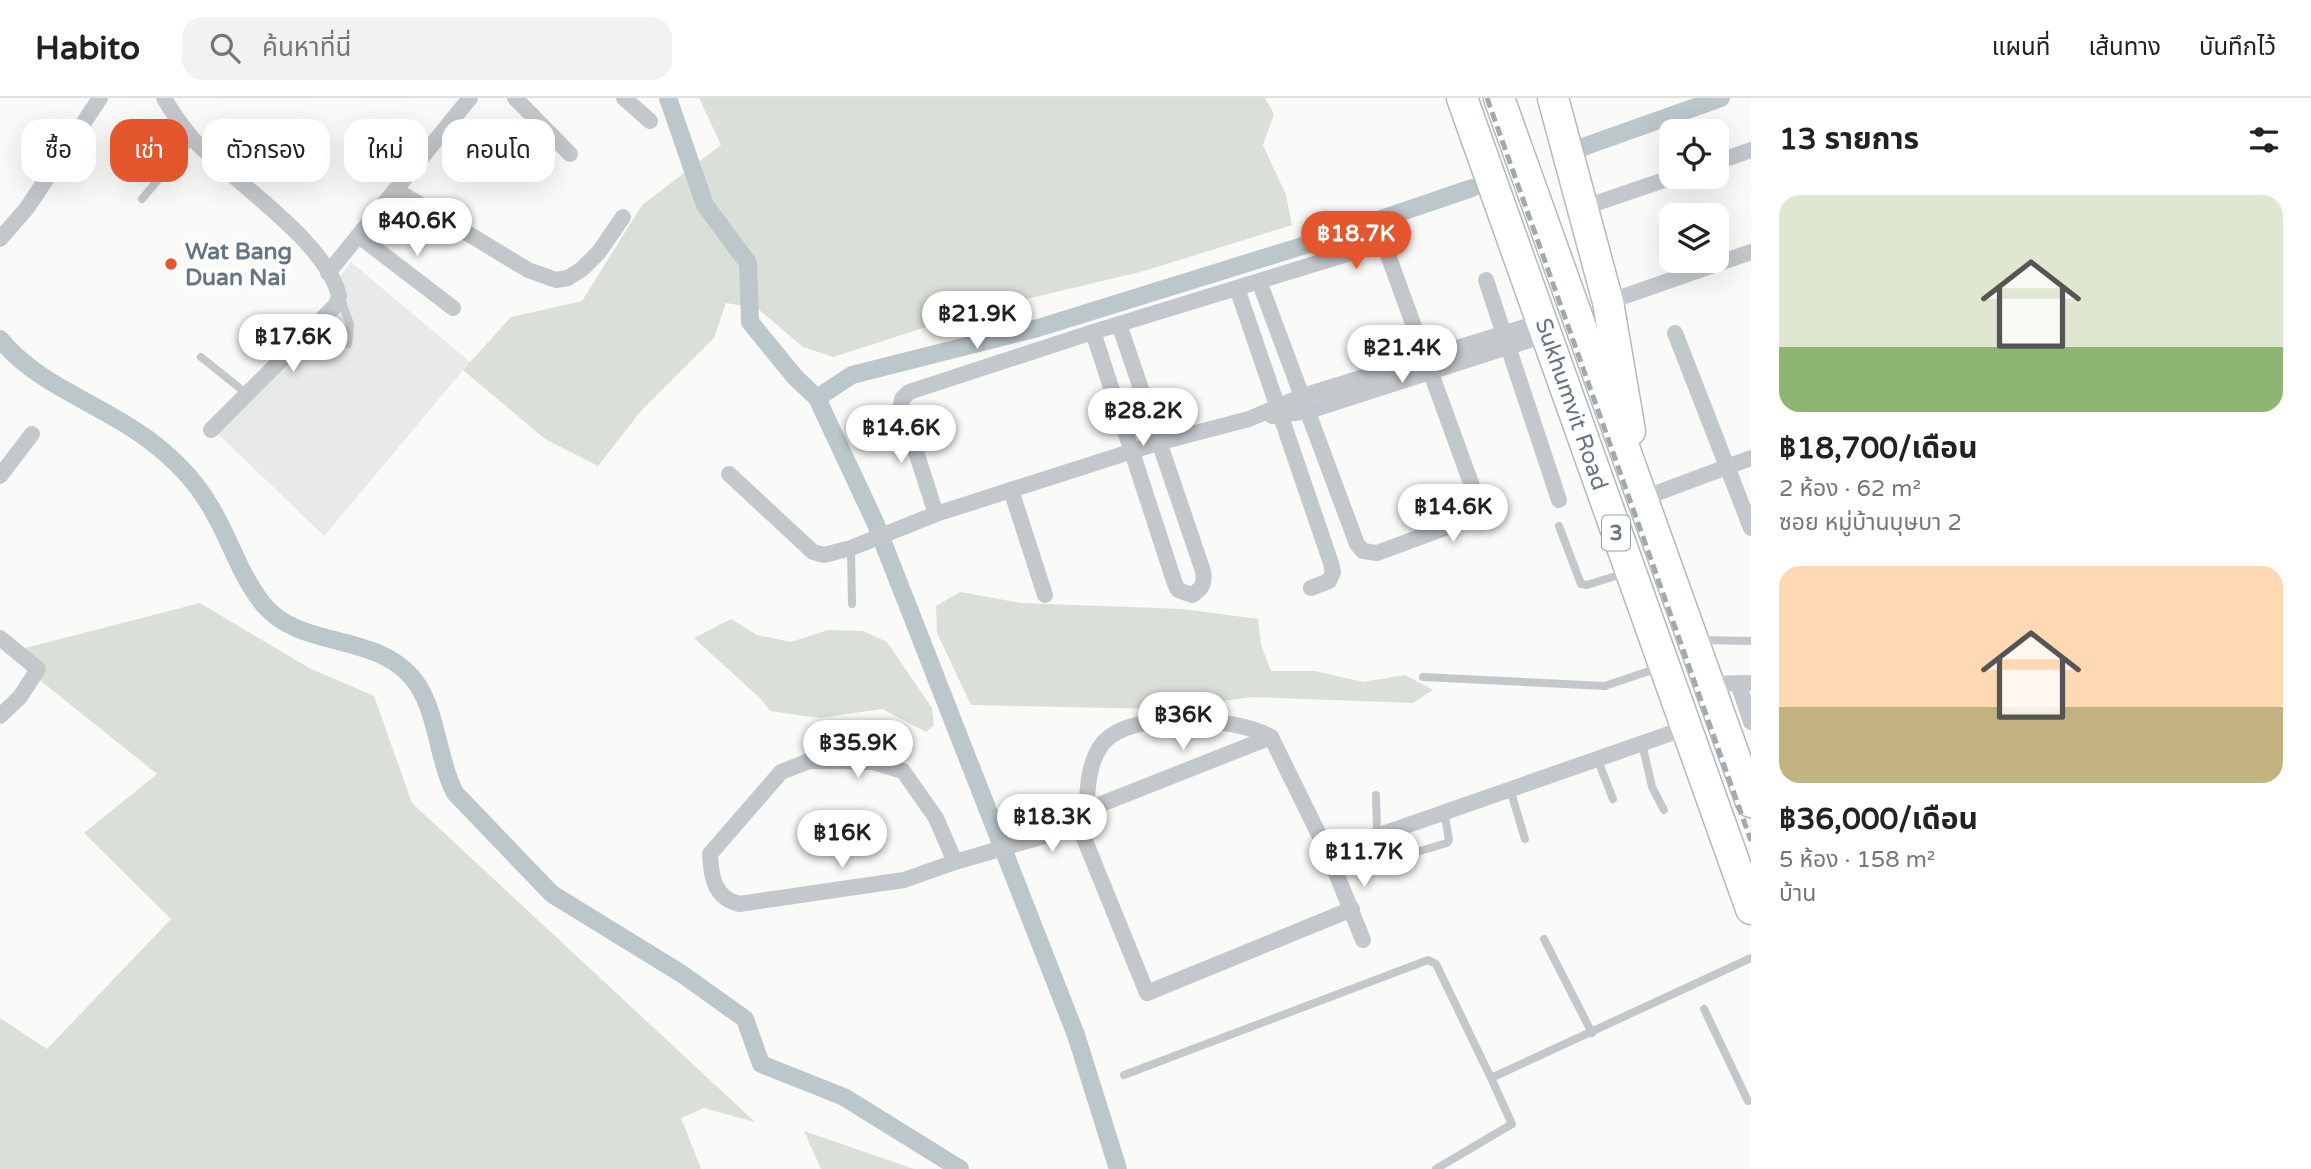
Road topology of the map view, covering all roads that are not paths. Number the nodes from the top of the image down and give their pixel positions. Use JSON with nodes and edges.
{"nodes":[{"id":1,"x":100,"y":98,"type":"edge"},
{"id":2,"x":164,"y":98,"type":"edge"},
{"id":3,"x":470,"y":98,"type":"edge"},
{"id":4,"x":514,"y":98,"type":"edge"},
{"id":5,"x":624,"y":98,"type":"edge"},
{"id":6,"x":1462,"y":98,"type":"edge"},
{"id":7,"x":1499,"y":98,"type":"edge"},
{"id":8,"x":1533,"y":98,"type":"edge"},
{"id":9,"x":1553,"y":98,"type":"edge"},
{"id":10,"x":650,"y":121,"type":"dead end"},
{"id":11,"x":192,"y":138,"type":"junction"},
{"id":12,"x":1751,"y":150,"type":"edge"},
{"id":13,"x":570,"y":154,"type":"dead end"},
{"id":14,"x":1729,"y":158,"type":"edge"},
{"id":15,"x":1659,"y":182,"type":"edge"},
{"id":16,"x":396,"y":190,"type":"junction"},
{"id":17,"x":142,"y":199,"type":"dead end"},
{"id":18,"x":1582,"y":208,"type":"junction"},
{"id":19,"x":623,"y":217,"type":"dead end"},
{"id":20,"x":359,"y":236,"type":"junction"},
{"id":21,"x":0,"y":239,"type":"edge"},
{"id":22,"x":1751,"y":253,"type":"edge"},
{"id":23,"x":328,"y":272,"type":"junction"},
{"id":24,"x":1486,"y":280,"type":"dead end"},
{"id":25,"x":1259,"y":281,"type":"junction"},
{"id":26,"x":1237,"y":288,"type":"junction"},
{"id":27,"x":339,"y":296,"type":"junction"},
{"id":28,"x":1608,"y":302,"type":"junction"},
{"id":29,"x":453,"y":308,"type":"dead end"},
{"id":30,"x":1119,"y":324,"type":"junction"},
{"id":31,"x":1546,"y":328,"type":"junction"},
{"id":32,"x":1093,"y":332,"type":"junction"},
{"id":33,"x":1675,"y":333,"type":"dead end"},
{"id":34,"x":1506,"y":340,"type":"junction"},
{"id":35,"x":348,"y":344,"type":"dead end"},
{"id":36,"x":201,"y":356,"type":"dead end"},
{"id":37,"x":1426,"y":366,"type":"junction"},
{"id":38,"x":247,"y":394,"type":"junction"},
{"id":39,"x":1306,"y":404,"type":"junction"},
{"id":40,"x":1280,"y":410,"type":"junction"},
{"id":41,"x":211,"y":430,"type":"dead end"},
{"id":42,"x":32,"y":434,"type":"dead end"},
{"id":43,"x":1161,"y":442,"type":"junction"},
{"id":44,"x":1133,"y":453,"type":"junction"},
{"id":45,"x":1751,"y":458,"type":"edge"},
{"id":46,"x":1727,"y":467,"type":"junction"},
{"id":47,"x":729,"y":474,"type":"dead end"},
{"id":48,"x":0,"y":476,"type":"edge"},
{"id":49,"x":1637,"y":489,"type":"junction"},
{"id":50,"x":1011,"y":490,"type":"junction"},
{"id":51,"x":1559,"y":500,"type":"dead end"},
{"id":52,"x":936,"y":514,"type":"junction"},
{"id":53,"x":1559,"y":526,"type":"dead end"},
{"id":54,"x":1751,"y":528,"type":"edge"},
{"id":55,"x":851,"y":548,"type":"junction"},
{"id":56,"x":1662,"y":558,"type":"junction"},
{"id":57,"x":1629,"y":572,"type":"junction"},
{"id":58,"x":1311,"y":588,"type":"dead end"},
{"id":59,"x":1045,"y":595,"type":"dead end"},
{"id":60,"x":852,"y":604,"type":"dead end"},
{"id":61,"x":0,"y":638,"type":"edge"},
{"id":62,"x":1691,"y":639,"type":"junction"},
{"id":63,"x":1751,"y":641,"type":"edge"},
{"id":64,"x":1663,"y":666,"type":"junction"},
{"id":65,"x":1423,"y":677,"type":"dead end"},
{"id":66,"x":1745,"y":683,"type":"edge"},
{"id":67,"x":1707,"y":684,"type":"junction"},
{"id":68,"x":0,"y":716,"type":"edge"},
{"id":69,"x":1751,"y":722,"type":"edge"},
{"id":70,"x":1686,"y":728,"type":"junction"},
{"id":71,"x":1271,"y":737,"type":"junction"},
{"id":72,"x":1642,"y":742,"type":"junction"},
{"id":73,"x":1597,"y":758,"type":"junction"},
{"id":74,"x":1510,"y":788,"type":"junction"},
{"id":75,"x":1377,"y":795,"type":"dead end"},
{"id":76,"x":1613,"y":799,"type":"dead end"},
{"id":77,"x":1751,"y":802,"type":"edge"},
{"id":78,"x":1086,"y":810,"type":"junction"},
{"id":79,"x":1664,"y":810,"type":"dead end"},
{"id":80,"x":1443,"y":811,"type":"junction"},
{"id":81,"x":1079,"y":826,"type":"junction"},
{"id":82,"x":1370,"y":836,"type":"junction"},
{"id":83,"x":1525,"y":839,"type":"dead end"},
{"id":84,"x":1328,"y":853,"type":"junction"},
{"id":85,"x":955,"y":862,"type":"junction"},
{"id":86,"x":1352,"y":909,"type":"junction"},
{"id":87,"x":1751,"y":909,"type":"edge"},
{"id":88,"x":1545,"y":939,"type":"dead end"},
{"id":89,"x":1363,"y":940,"type":"dead end"},
{"id":90,"x":1751,"y":958,"type":"edge"},
{"id":91,"x":1704,"y":1009,"type":"dead end"},
{"id":92,"x":1592,"y":1033,"type":"junction"},
{"id":93,"x":1124,"y":1075,"type":"dead end"},
{"id":94,"x":1491,"y":1078,"type":"junction"},
{"id":95,"x":1748,"y":1101,"type":"dead end"},
{"id":96,"x":1436,"y":1169,"type":"edge"}],
"edges":[{"from":1,"to":21,"type":"street"},
{"from":2,"to":11,"type":"street"},
{"from":3,"to":16,"type":"street"},
{"from":4,"to":13,"type":"street"},
{"from":5,"to":10,"type":"street"},
{"from":6,"to":31,"type":"highway","name":"Sukhumvit Road","number":"3"},
{"from":7,"to":49,"type":"highway","name":"Sukhumvit Road","number":"3"},
{"from":8,"to":49,"type":"highway"},
{"from":9,"to":18,"type":"highway"},
{"from":11,"to":17,"type":"lane"},
{"from":11,"to":23,"type":"street"},
{"from":12,"to":14,"type":"street"},
{"from":15,"to":18,"type":"street"},
{"from":16,"to":19,"type":"street"},
{"from":16,"to":20,"type":"street"},
{"from":18,"to":28,"type":"highway"},
{"from":20,"to":23,"type":"street"},
{"from":20,"to":29,"type":"street"},
{"from":22,"to":28,"type":"street"},
{"from":23,"to":27,"type":"street"},
{"from":24,"to":34,"type":"street"},
{"from":25,"to":26,"type":"street"},
{"from":25,"to":37,"type":"street"},
{"from":25,"to":39,"type":"street"},
{"from":26,"to":30,"type":"street"},
{"from":26,"to":40,"type":"street"},
{"from":27,"to":35,"type":"lane"},
{"from":27,"to":38,"type":"street"},
{"from":28,"to":49,"type":"highway"},
{"from":30,"to":32,"type":"street"},
{"from":30,"to":43,"type":"street"},
{"from":31,"to":34,"type":"street"},
{"from":31,"to":57,"type":"highway","name":"Sukhumvit Road","number":"3"},
{"from":32,"to":44,"type":"street"},
{"from":32,"to":52,"type":"street"},
{"from":33,"to":46,"type":"street"},
{"from":34,"to":37,"type":"street"},
{"from":34,"to":51,"type":"street"},
{"from":36,"to":38,"type":"lane"},
{"from":37,"to":39,"type":"street"},
{"from":37,"to":39,"type":"street"},
{"from":38,"to":41,"type":"street"},
{"from":39,"to":40,"type":"street"},
{"from":40,"to":43,"type":"street"},
{"from":40,"to":58,"type":"street"},
{"from":42,"to":48,"type":"street"},
{"from":43,"to":44,"type":"street"},
{"from":43,"to":44,"type":"street"},
{"from":44,"to":50,"type":"street"},
{"from":45,"to":46,"type":"street"},
{"from":46,"to":49,"type":"street"},
{"from":46,"to":54,"type":"street"},
{"from":47,"to":55,"type":"street"},
{"from":49,"to":56,"type":"highway","name":"Sukhumvit Road","number":"3"},
{"from":50,"to":52,"type":"street"},
{"from":50,"to":59,"type":"street"},
{"from":52,"to":55,"type":"street"},
{"from":53,"to":57,"type":"lane"},
{"from":55,"to":60,"type":"lane"},
{"from":56,"to":57,"type":"highway"},
{"from":56,"to":62,"type":"highway","name":"Sukhumvit Road","number":"3"},
{"from":57,"to":64,"type":"highway","name":"Sukhumvit Road","number":"3"},
{"from":61,"to":68,"type":"street"},
{"from":62,"to":63,"type":"lane"},
{"from":62,"to":67,"type":"highway","name":"Sukhumvit Road","number":"3"},
{"from":64,"to":65,"type":"lane"},
{"from":64,"to":70,"type":"highway","name":"Sukhumvit Road","number":"3"},
{"from":66,"to":67,"type":"street"},
{"from":66,"to":69,"type":"street"},
{"from":67,"to":77,"type":"highway","name":"Sukhumvit Road","number":"3"},
{"from":70,"to":72,"type":"street"},
{"from":70,"to":87,"type":"highway","name":"Sukhumvit Road","number":"3"},
{"from":71,"to":78,"type":"street"},
{"from":71,"to":78,"type":"street"},
{"from":71,"to":84,"type":"street"},
{"from":72,"to":73,"type":"street"},
{"from":72,"to":79,"type":"lane"},
{"from":73,"to":74,"type":"street"},
{"from":73,"to":76,"type":"lane"},
{"from":74,"to":80,"type":"street"},
{"from":74,"to":83,"type":"lane"},
{"from":75,"to":82,"type":"lane"},
{"from":78,"to":81,"type":"street"},
{"from":80,"to":82,"type":"street"},
{"from":80,"to":82,"type":"lane"},
{"from":81,"to":85,"type":"street"},
{"from":81,"to":86,"type":"street"},
{"from":82,"to":84,"type":"street"},
{"from":84,"to":86,"type":"street"},
{"from":85,"to":85,"type":"street"},
{"from":86,"to":89,"type":"street"},
{"from":88,"to":92,"type":"lane"},
{"from":90,"to":92,"type":"lane"},
{"from":91,"to":95,"type":"lane"},
{"from":92,"to":94,"type":"lane"},
{"from":93,"to":94,"type":"lane"},
{"from":94,"to":96,"type":"lane"}]}
